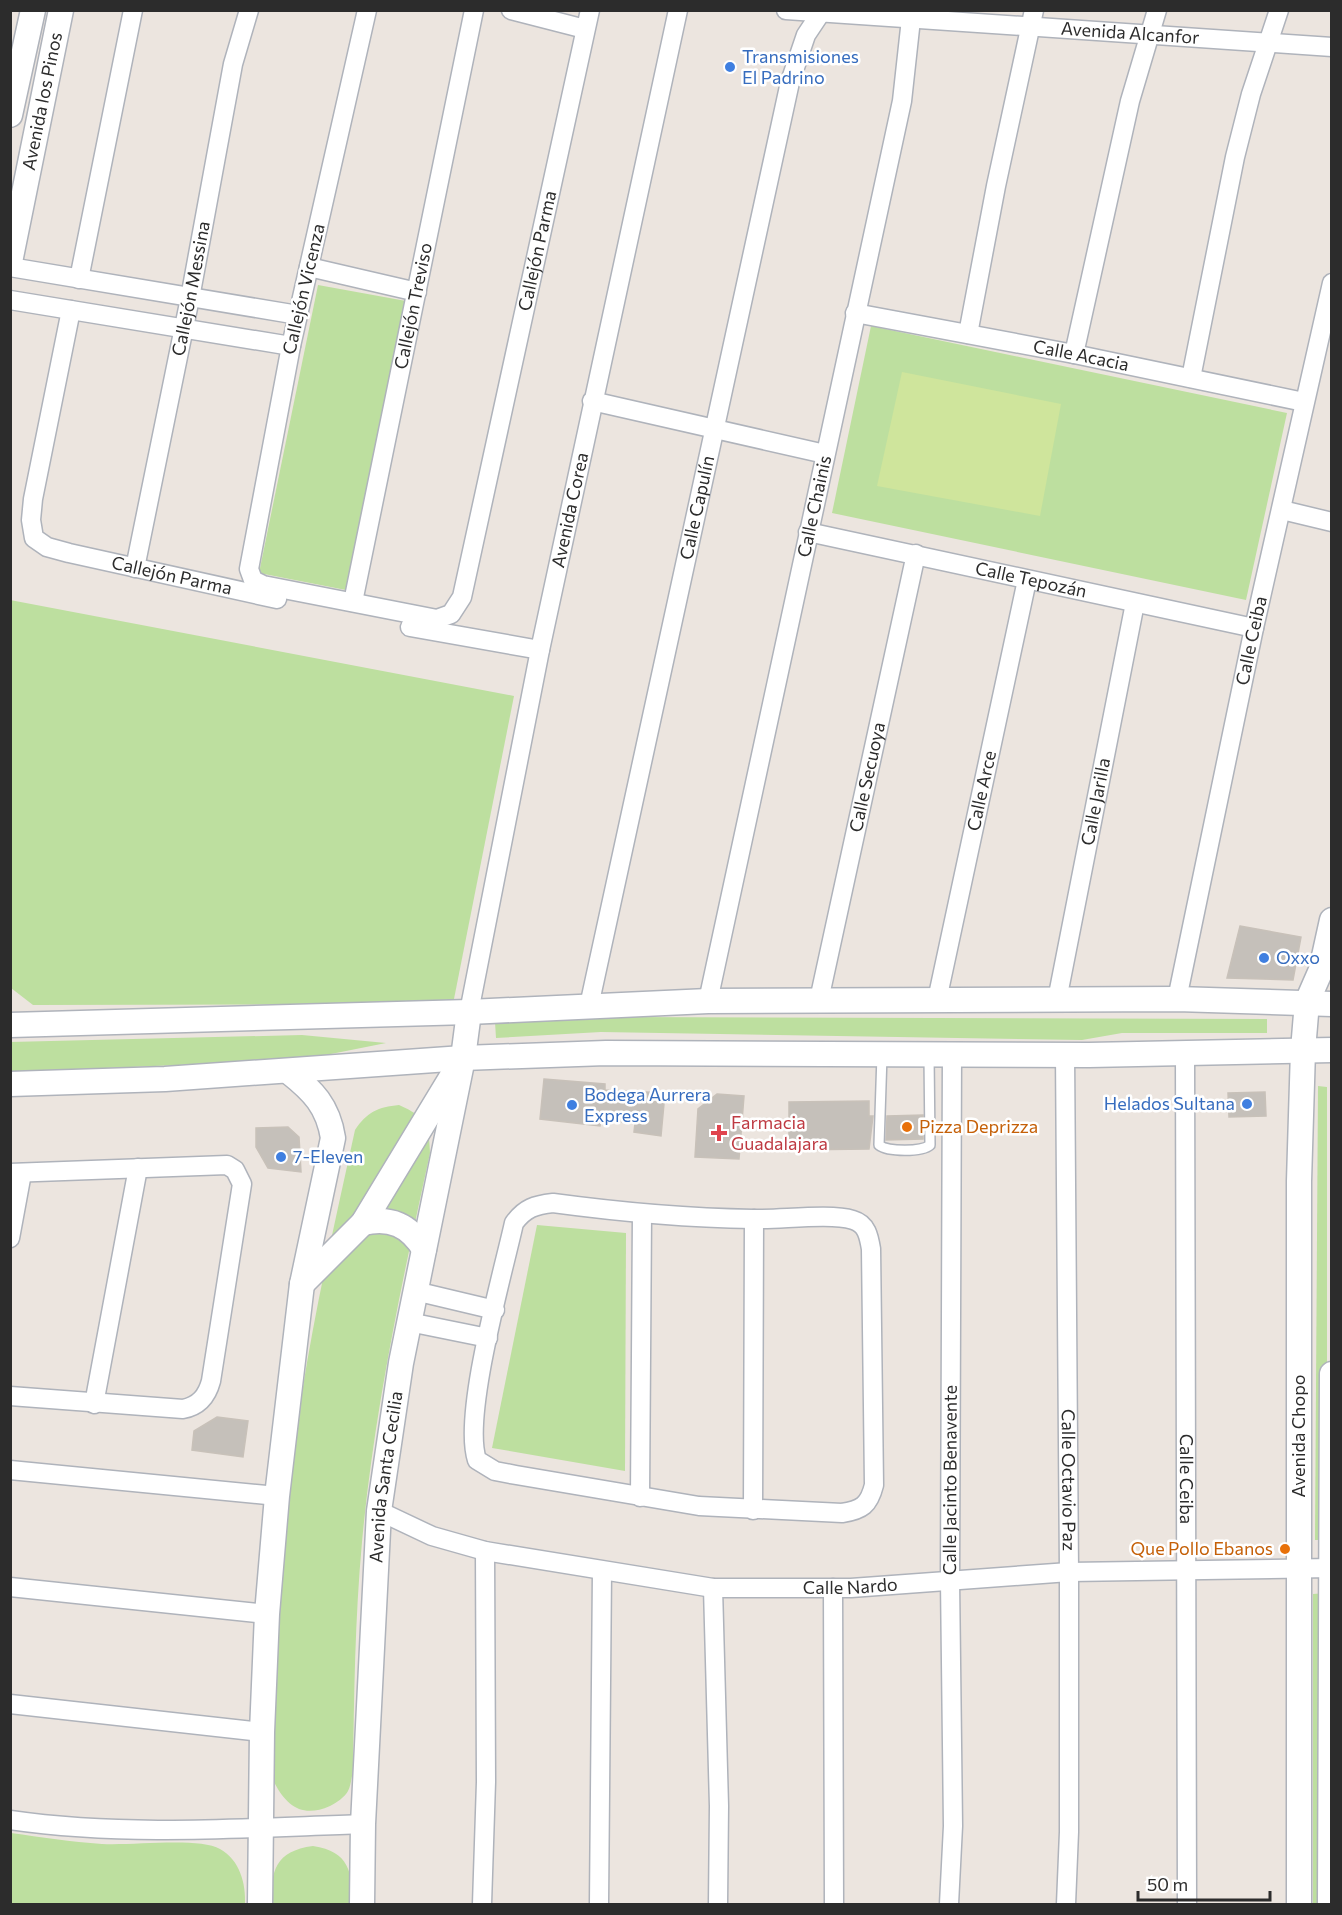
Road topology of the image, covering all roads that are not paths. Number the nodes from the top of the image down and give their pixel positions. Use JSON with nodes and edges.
{"nodes":[{"id":1,"x":33,"y":10,"type":"edge"},
{"id":2,"x":61,"y":10,"type":"edge"},
{"id":3,"x":133,"y":10,"type":"edge"},
{"id":4,"x":249,"y":10,"type":"edge"},
{"id":5,"x":367,"y":10,"type":"edge"},
{"id":6,"x":474,"y":10,"type":"edge"},
{"id":7,"x":511,"y":10,"type":"edge"},
{"id":8,"x":590,"y":10,"type":"edge"},
{"id":9,"x":678,"y":10,"type":"edge"},
{"id":10,"x":786,"y":10,"type":"edge"},
{"id":11,"x":1157,"y":10,"type":"edge"},
{"id":12,"x":1280,"y":10,"type":"edge"},
{"id":13,"x":821,"y":12,"type":"edge"},
{"id":14,"x":911,"y":14,"type":"edge"},
{"id":15,"x":1032,"y":18,"type":"edge"},
{"id":16,"x":585,"y":29,"type":"junction"},
{"id":17,"x":1149,"y":34,"type":"junction"},
{"id":18,"x":1269,"y":42,"type":"junction"},
{"id":19,"x":1332,"y":47,"type":"edge"},
{"id":20,"x":10,"y":115,"type":"edge"},
{"id":21,"x":10,"y":264,"type":"edge"},
{"id":22,"x":309,"y":267,"type":"junction"},
{"id":23,"x":79,"y":279,"type":"junction"},
{"id":24,"x":1332,"y":283,"type":"edge"},
{"id":25,"x":417,"y":292,"type":"junction"},
{"id":26,"x":190,"y":298,"type":"junction"},
{"id":27,"x":10,"y":300,"type":"edge"},
{"id":28,"x":71,"y":310,"type":"junction"},
{"id":29,"x":855,"y":313,"type":"junction"},
{"id":30,"x":298,"y":315,"type":"junction"},
{"id":31,"x":184,"y":328,"type":"junction"},
{"id":32,"x":968,"y":334,"type":"junction"},
{"id":33,"x":291,"y":346,"type":"junction"},
{"id":34,"x":1074,"y":354,"type":"junction"},
{"id":35,"x":1191,"y":378,"type":"junction"},
{"id":36,"x":592,"y":401,"type":"junction"},
{"id":37,"x":1304,"y":402,"type":"junction"},
{"id":38,"x":715,"y":429,"type":"junction"},
{"id":39,"x":825,"y":454,"type":"junction"},
{"id":40,"x":1282,"y":510,"type":"junction"},
{"id":41,"x":1332,"y":522,"type":"edge"},
{"id":42,"x":808,"y":532,"type":"junction"},
{"id":43,"x":916,"y":554,"type":"junction"},
{"id":44,"x":135,"y":568,"type":"junction"},
{"id":45,"x":1027,"y":580,"type":"junction"},
{"id":46,"x":353,"y":602,"type":"junction"},
{"id":47,"x":1135,"y":603,"type":"junction"},
{"id":48,"x":1254,"y":628,"type":"junction"},
{"id":49,"x":540,"y":650,"type":"junction"},
{"id":50,"x":1332,"y":920,"type":"edge"},
{"id":51,"x":1322,"y":970,"type":"junction"},
{"id":52,"x":1332,"y":998,"type":"edge"},
{"id":53,"x":1177,"y":999,"type":"junction"},
{"id":54,"x":819,"y":1000,"type":"junction"},
{"id":55,"x":938,"y":1000,"type":"junction"},
{"id":56,"x":1057,"y":1000,"type":"junction"},
{"id":57,"x":708,"y":1001,"type":"junction"},
{"id":58,"x":1307,"y":1002,"type":"junction"},
{"id":59,"x":1332,"y":1004,"type":"edge"},
{"id":60,"x":589,"y":1006,"type":"junction"},
{"id":61,"x":469,"y":1012,"type":"junction"},
{"id":62,"x":10,"y":1014,"type":"edge"},
{"id":63,"x":21,"y":1025,"type":"edge"},
{"id":64,"x":1303,"y":1050,"type":"junction"},
{"id":65,"x":1332,"y":1050,"type":"edge"},
{"id":66,"x":882,"y":1053,"type":"junction"},
{"id":67,"x":941,"y":1053,"type":"junction"},
{"id":68,"x":1185,"y":1053,"type":"junction"},
{"id":69,"x":1065,"y":1054,"type":"junction"},
{"id":70,"x":463,"y":1058,"type":"junction"},
{"id":71,"x":289,"y":1072,"type":"junction"},
{"id":72,"x":10,"y":1084,"type":"edge"},
{"id":73,"x":138,"y":1168,"type":"junction"},
{"id":74,"x":16,"y":1173,"type":"edge"},
{"id":75,"x":642,"y":1214,"type":"junction"},
{"id":76,"x":754,"y":1219,"type":"junction"},
{"id":77,"x":363,"y":1223,"type":"junction"},
{"id":78,"x":10,"y":1238,"type":"edge"},
{"id":79,"x":424,"y":1249,"type":"junction"},
{"id":80,"x":302,"y":1284,"type":"junction"},
{"id":81,"x":416,"y":1291,"type":"junction"},
{"id":82,"x":495,"y":1310,"type":"junction"},
{"id":83,"x":409,"y":1322,"type":"junction"},
{"id":84,"x":488,"y":1338,"type":"junction"},
{"id":85,"x":1332,"y":1374,"type":"edge"},
{"id":86,"x":10,"y":1396,"type":"edge"},
{"id":87,"x":94,"y":1404,"type":"junction"},
{"id":88,"x":10,"y":1470,"type":"edge"},
{"id":89,"x":277,"y":1496,"type":"junction"},
{"id":90,"x":640,"y":1497,"type":"junction"},
{"id":91,"x":753,"y":1510,"type":"junction"},
{"id":92,"x":379,"y":1511,"type":"junction"},
{"id":93,"x":485,"y":1551,"type":"junction"},
{"id":94,"x":1331,"y":1568,"type":"edge"},
{"id":95,"x":1299,"y":1569,"type":"junction"},
{"id":96,"x":602,"y":1571,"type":"junction"},
{"id":97,"x":1186,"y":1571,"type":"junction"},
{"id":98,"x":1069,"y":1572,"type":"junction"},
{"id":99,"x":950,"y":1581,"type":"junction"},
{"id":100,"x":10,"y":1587,"type":"edge"},
{"id":101,"x":713,"y":1588,"type":"junction"},
{"id":102,"x":833,"y":1588,"type":"junction"},
{"id":103,"x":267,"y":1614,"type":"junction"},
{"id":104,"x":10,"y":1704,"type":"edge"},
{"id":105,"x":262,"y":1732,"type":"junction"},
{"id":106,"x":10,"y":1820,"type":"edge"},
{"id":107,"x":363,"y":1824,"type":"junction"},
{"id":108,"x":261,"y":1827,"type":"junction"},
{"id":109,"x":260,"y":1905,"type":"edge"},
{"id":110,"x":362,"y":1905,"type":"edge"},
{"id":111,"x":482,"y":1905,"type":"edge"},
{"id":112,"x":598,"y":1905,"type":"edge"},
{"id":113,"x":718,"y":1905,"type":"edge"},
{"id":114,"x":834,"y":1905,"type":"edge"},
{"id":115,"x":949,"y":1905,"type":"edge"},
{"id":116,"x":1066,"y":1905,"type":"edge"},
{"id":117,"x":1187,"y":1905,"type":"edge"},
{"id":118,"x":1299,"y":1905,"type":"edge"},
{"id":119,"x":1330,"y":1905,"type":"edge"}],
"edges":[{"from":1,"to":20,"type":"street","name":"Avenida los Pinos"},
{"from":2,"to":21,"type":"street","name":"Avenida los Pinos"},
{"from":3,"to":23,"type":"street"},
{"from":4,"to":26,"type":"street","name":"Callejón Messina"},
{"from":5,"to":22,"type":"street","name":"Callejón Vicenza"},
{"from":6,"to":25,"type":"street","name":"Callejón Treviso"},
{"from":7,"to":16,"type":"street"},
{"from":8,"to":16,"type":"street","name":"Callejón Parma"},
{"from":9,"to":36,"type":"street","name":"Avenida Corea"},
{"from":10,"to":13,"type":"street","name":"Avenida Alcanfor"},
{"from":11,"to":17,"type":"street"},
{"from":12,"to":18,"type":"street"},
{"from":13,"to":14,"type":"street","name":"Avenida Alcanfor"},
{"from":13,"to":38,"type":"street","name":"Calle Capulín"},
{"from":14,"to":15,"type":"street","name":"Avenida Alcanfor"},
{"from":14,"to":29,"type":"street","name":"Calle Chainis"},
{"from":15,"to":17,"type":"street","name":"Avenida Alcanfor"},
{"from":15,"to":32,"type":"street"},
{"from":16,"to":46,"type":"street","name":"Callejón Parma"},
{"from":17,"to":18,"type":"street","name":"Avenida Alcanfor"},
{"from":17,"to":34,"type":"street"},
{"from":18,"to":19,"type":"street","name":"Avenida Alcanfor"},
{"from":18,"to":35,"type":"street"},
{"from":21,"to":23,"type":"street"},
{"from":22,"to":25,"type":"street"},
{"from":22,"to":30,"type":"street","name":"Callejón Vicenza"},
{"from":23,"to":26,"type":"street"},
{"from":24,"to":37,"type":"street","name":"Calle Ceiba"},
{"from":25,"to":46,"type":"street","name":"Callejón Treviso"},
{"from":26,"to":30,"type":"street"},
{"from":26,"to":31,"type":"street","name":"Callejón Messina"},
{"from":27,"to":28,"type":"street"},
{"from":28,"to":31,"type":"street"},
{"from":28,"to":44,"type":"street","name":"Callejón Parma"},
{"from":29,"to":32,"type":"street","name":"Calle Acacia"},
{"from":29,"to":39,"type":"street","name":"Calle Chainis"},
{"from":30,"to":33,"type":"street","name":"Callejón Vicenza"},
{"from":31,"to":33,"type":"street"},
{"from":31,"to":44,"type":"street","name":"Callejón Messina"},
{"from":32,"to":34,"type":"street","name":"Calle Acacia"},
{"from":33,"to":46,"type":"street","name":"Callejón Vicenza"},
{"from":34,"to":35,"type":"street","name":"Calle Acacia"},
{"from":35,"to":37,"type":"street","name":"Calle Acacia"},
{"from":36,"to":38,"type":"street"},
{"from":36,"to":49,"type":"street","name":"Avenida Corea"},
{"from":37,"to":40,"type":"street","name":"Calle Ceiba"},
{"from":38,"to":39,"type":"street"},
{"from":38,"to":60,"type":"street","name":"Calle Capulín"},
{"from":39,"to":42,"type":"street","name":"Calle Chainis"},
{"from":40,"to":41,"type":"street"},
{"from":40,"to":48,"type":"street","name":"Calle Ceiba"},
{"from":42,"to":43,"type":"street","name":"Calle Tepozán"},
{"from":42,"to":57,"type":"street","name":"Calle Chainis"},
{"from":43,"to":45,"type":"street","name":"Calle Tepozán"},
{"from":43,"to":54,"type":"street","name":"Calle Secuoya"},
{"from":44,"to":49,"type":"street","name":"Callejón Parma"},
{"from":45,"to":47,"type":"street","name":"Calle Tepozán"},
{"from":45,"to":55,"type":"street","name":"Calle Arce"},
{"from":47,"to":48,"type":"street","name":"Calle Tepozán"},
{"from":47,"to":56,"type":"street","name":"Calle Jarilla"},
{"from":48,"to":53,"type":"street","name":"Calle Ceiba"},
{"from":49,"to":61,"type":"street","name":"Avenida Corea"},
{"from":50,"to":51,"type":"street","name":"Avenida Chopo"},
{"from":51,"to":52,"type":"street"},
{"from":51,"to":58,"type":"street","name":"Avenida Chopo"},
{"from":53,"to":56,"type":"street"},
{"from":53,"to":58,"type":"street"},
{"from":54,"to":55,"type":"street"},
{"from":54,"to":57,"type":"street"},
{"from":55,"to":56,"type":"street"},
{"from":57,"to":60,"type":"street"},
{"from":58,"to":59,"type":"street"},
{"from":58,"to":64,"type":"street","name":"Avenida Chopo"},
{"from":60,"to":61,"type":"street"},
{"from":61,"to":63,"type":"street"},
{"from":61,"to":70,"type":"street","name":"Avenida Santa Cecilia"},
{"from":62,"to":63,"type":"street"},
{"from":64,"to":65,"type":"street"},
{"from":64,"to":68,"type":"street"},
{"from":64,"to":95,"type":"street","name":"Avenida Chopo"},
{"from":66,"to":67,"type":"street"},
{"from":66,"to":67,"type":"lane"},
{"from":66,"to":70,"type":"street"},
{"from":67,"to":69,"type":"street"},
{"from":67,"to":99,"type":"street","name":"Calle Jacinto Benavente"},
{"from":68,"to":69,"type":"street"},
{"from":68,"to":97,"type":"street","name":"Calle Ceiba"},
{"from":69,"to":98,"type":"street","name":"Calle Octavio Paz"},
{"from":70,"to":71,"type":"street"},
{"from":70,"to":77,"type":"street"},
{"from":70,"to":79,"type":"street","name":"Avenida Santa Cecilia"},
{"from":71,"to":72,"type":"street"},
{"from":71,"to":80,"type":"street"},
{"from":73,"to":74,"type":"street"},
{"from":73,"to":87,"type":"street"},
{"from":73,"to":87,"type":"street"},
{"from":74,"to":78,"type":"street"},
{"from":75,"to":76,"type":"street"},
{"from":75,"to":82,"type":"street"},
{"from":75,"to":90,"type":"street"},
{"from":76,"to":91,"type":"street"},
{"from":76,"to":91,"type":"street"},
{"from":77,"to":79,"type":"street"},
{"from":77,"to":80,"type":"street"},
{"from":79,"to":81,"type":"street","name":"Avenida Santa Cecilia"},
{"from":80,"to":89,"type":"street"},
{"from":81,"to":82,"type":"street"},
{"from":81,"to":83,"type":"street","name":"Avenida Santa Cecilia"},
{"from":82,"to":84,"type":"street"},
{"from":83,"to":84,"type":"street"},
{"from":83,"to":92,"type":"street","name":"Avenida Santa Cecilia"},
{"from":84,"to":90,"type":"street"},
{"from":85,"to":94,"type":"street","name":"Avenida Chopo"},
{"from":86,"to":87,"type":"street"},
{"from":88,"to":89,"type":"street"},
{"from":89,"to":103,"type":"street"},
{"from":90,"to":91,"type":"street"},
{"from":92,"to":93,"type":"street","name":"Calle Nardo"},
{"from":92,"to":107,"type":"street","name":"Avenida Santa Cecilia"},
{"from":93,"to":96,"type":"street","name":"Calle Nardo"},
{"from":93,"to":111,"type":"street"},
{"from":94,"to":95,"type":"street","name":"Calle Nardo"},
{"from":94,"to":119,"type":"street","name":"Avenida Chopo"},
{"from":95,"to":97,"type":"street","name":"Calle Nardo"},
{"from":95,"to":118,"type":"street","name":"Avenida Chopo"},
{"from":96,"to":101,"type":"street","name":"Calle Nardo"},
{"from":96,"to":112,"type":"street"},
{"from":97,"to":98,"type":"street","name":"Calle Nardo"},
{"from":97,"to":117,"type":"street","name":"Calle Ceiba"},
{"from":98,"to":99,"type":"street","name":"Calle Nardo"},
{"from":98,"to":116,"type":"street","name":"Calle Octavio Paz"},
{"from":99,"to":102,"type":"street","name":"Calle Nardo"},
{"from":99,"to":115,"type":"street","name":"Calle Jacinto Benavente"},
{"from":100,"to":103,"type":"street"},
{"from":101,"to":102,"type":"street","name":"Calle Nardo"},
{"from":101,"to":113,"type":"street"},
{"from":102,"to":114,"type":"street"},
{"from":103,"to":105,"type":"street"},
{"from":104,"to":105,"type":"street"},
{"from":105,"to":108,"type":"street"},
{"from":106,"to":108,"type":"street"},
{"from":107,"to":108,"type":"street"},
{"from":107,"to":110,"type":"street","name":"Avenida Santa Cecilia"},
{"from":108,"to":109,"type":"street"}]}
